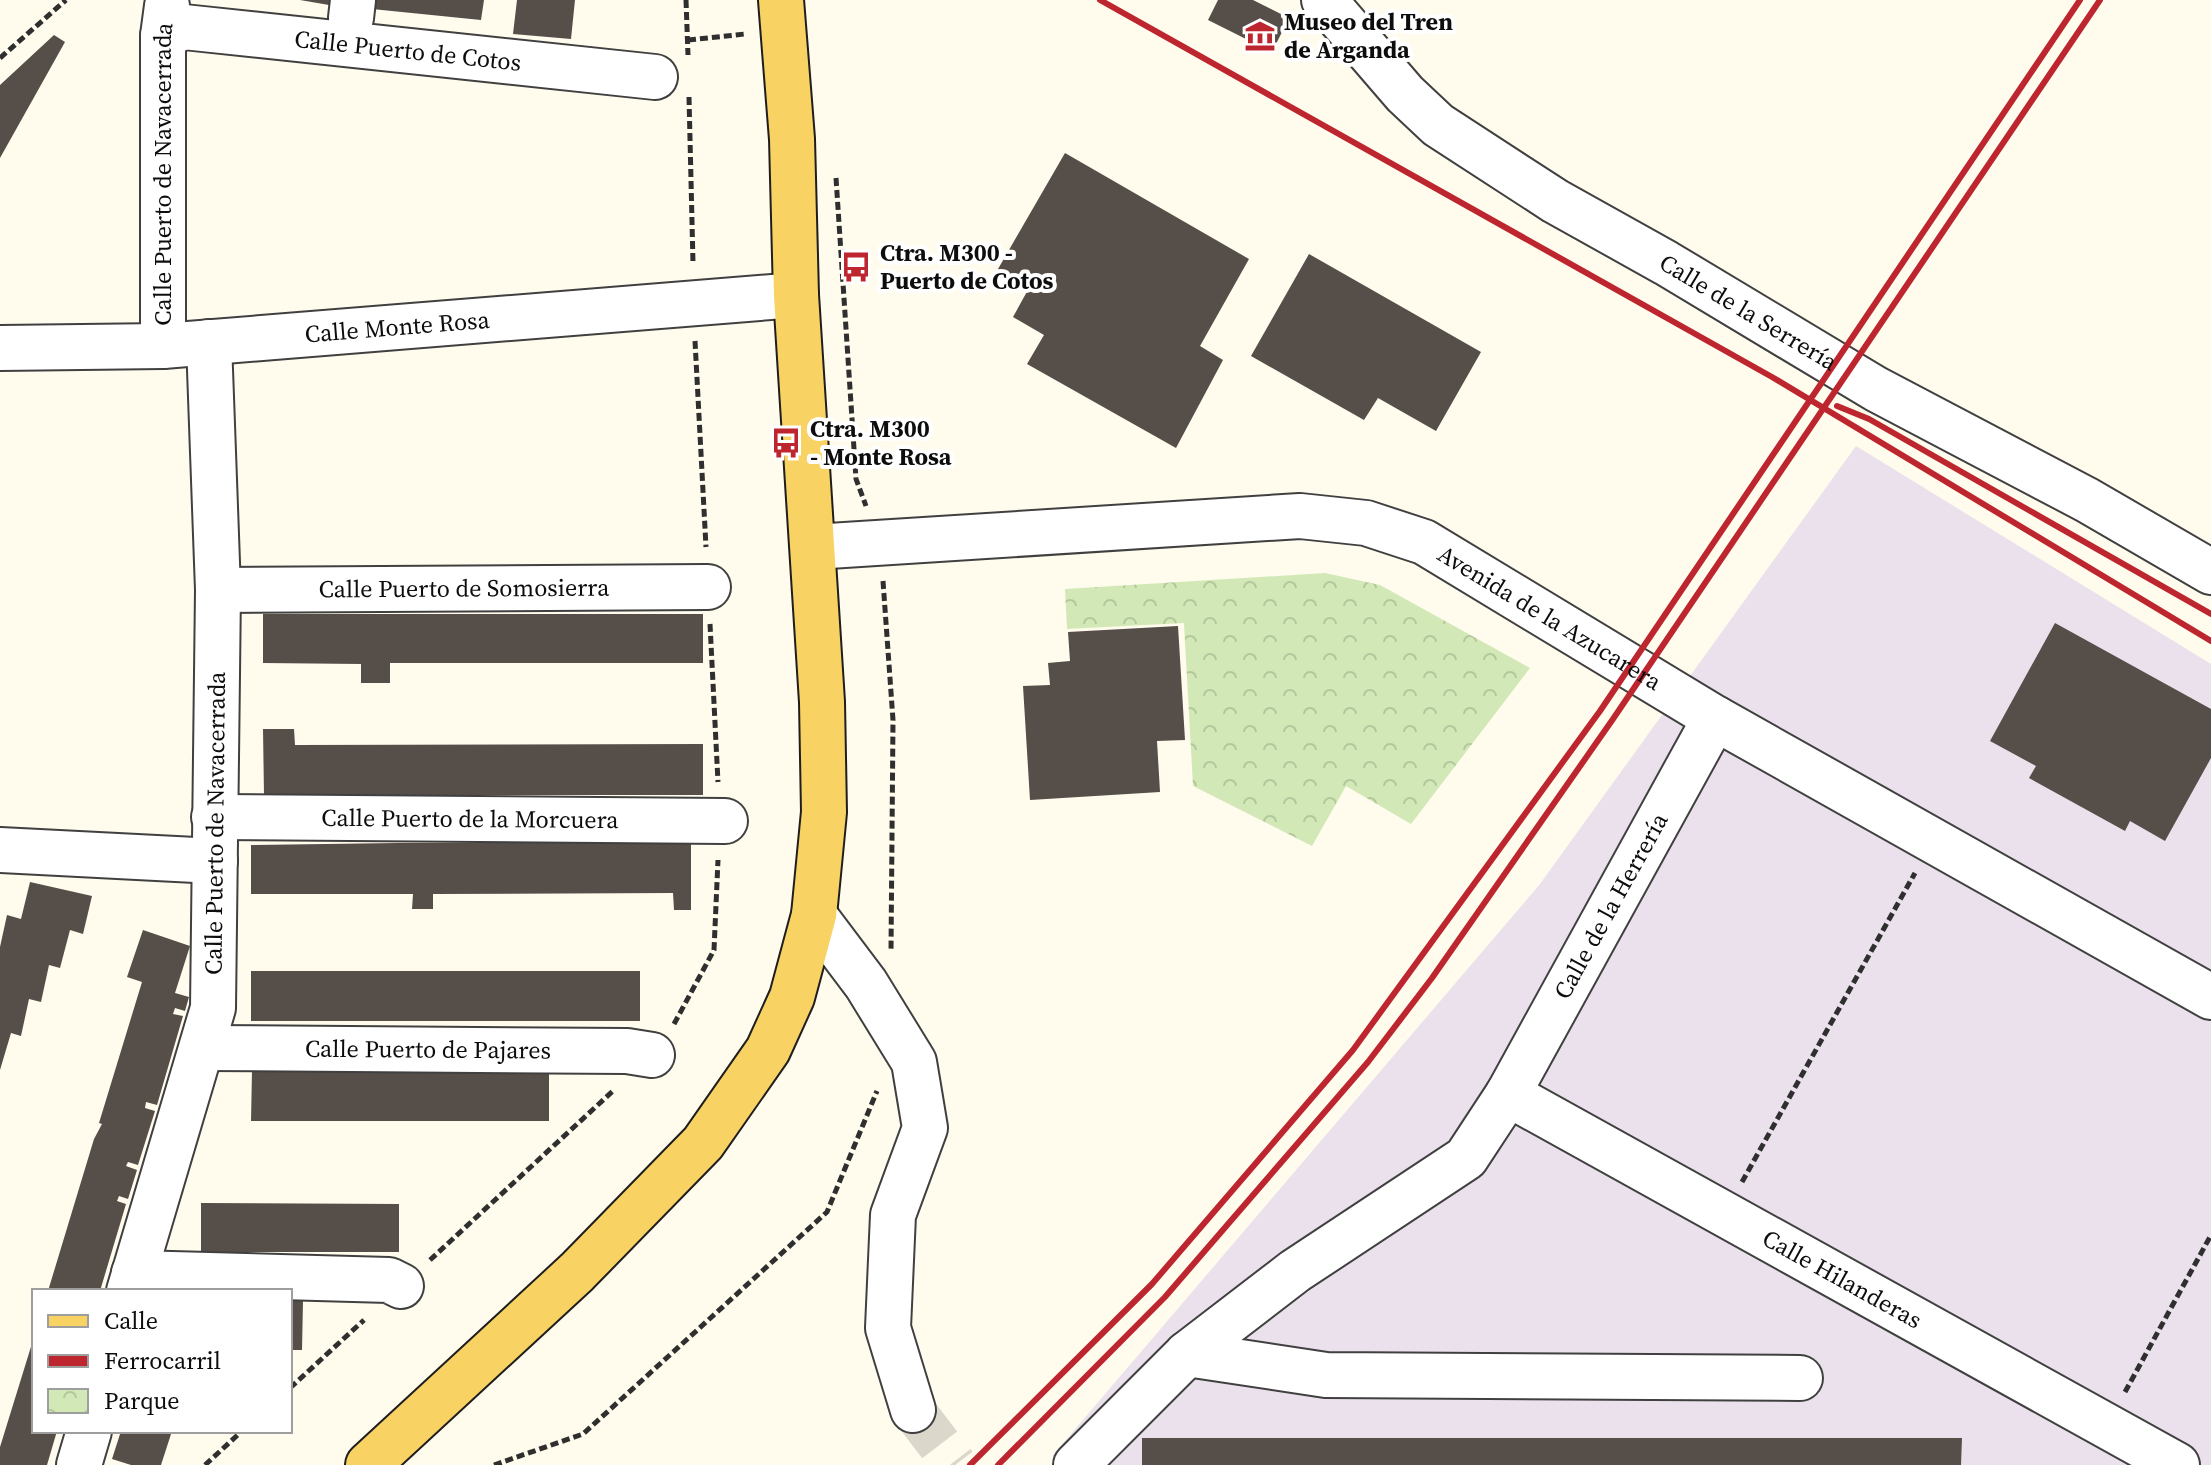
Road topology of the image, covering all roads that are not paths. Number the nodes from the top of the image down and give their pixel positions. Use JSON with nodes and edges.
{"nodes":[{"id":1,"x":1324,"y":0,"type":"edge"},
{"id":2,"x":782,"y":15,"type":"edge"},
{"id":3,"x":166,"y":18,"type":"edge"},
{"id":4,"x":677,"y":78,"type":"road end"},
{"id":5,"x":796,"y":295,"type":"junction"},
{"id":6,"x":209,"y":342,"type":"junction"},
{"id":7,"x":163,"y":346,"type":"junction"},
{"id":8,"x":0,"y":348,"type":"edge"},
{"id":9,"x":813,"y":547,"type":"junction"},
{"id":10,"x":2211,"y":572,"type":"edge"},
{"id":11,"x":708,"y":587,"type":"road end"},
{"id":12,"x":218,"y":590,"type":"junction"},
{"id":13,"x":1715,"y":718,"type":"junction"},
{"id":14,"x":214,"y":817,"type":"junction"},
{"id":15,"x":722,"y":821,"type":"road end"},
{"id":16,"x":0,"y":850,"type":"edge"},
{"id":17,"x":215,"y":861,"type":"junction"},
{"id":18,"x":814,"y":915,"type":"junction"},
{"id":19,"x":2211,"y":997,"type":"edge"},
{"id":20,"x":204,"y":1048,"type":"junction"},
{"id":21,"x":652,"y":1055,"type":"road end"},
{"id":22,"x":1508,"y":1094,"type":"junction"},
{"id":23,"x":131,"y":1282,"type":"edge"},
{"id":24,"x":401,"y":1286,"type":"road end"},
{"id":25,"x":1187,"y":1354,"type":"junction"},
{"id":26,"x":1800,"y":1378,"type":"dead end"},
{"id":27,"x":913,"y":1410,"type":"tunnel mouth"},
{"id":28,"x":88,"y":1433,"type":"edge"},
{"id":29,"x":79,"y":1465,"type":"edge"},
{"id":30,"x":368,"y":1465,"type":"edge"},
{"id":31,"x":1076,"y":1465,"type":"edge"},
{"id":32,"x":2177,"y":1465,"type":"edge"}],
"edges":[{"from":1,"to":10,"type":"street","name":"Calle de la Serrería"},
{"from":2,"to":5,"type":"main road"},
{"from":3,"to":4,"type":"street","name":"Calle Puerto de Cotos"},
{"from":3,"to":7,"type":"street","name":"Calle Puerto de Navacerrada"},
{"from":5,"to":6,"type":"street","name":"Calle Monte Rosa"},
{"from":5,"to":9,"type":"main road"},
{"from":6,"to":7,"type":"street","name":"Calle Monte Rosa"},
{"from":6,"to":12,"type":"street","name":"Calle Puerto de Navacerrada"},
{"from":7,"to":8,"type":"street","name":"Calle Monte Rosa"},
{"from":9,"to":13,"type":"street","name":"Avenida de la Azucarera"},
{"from":9,"to":18,"type":"main road"},
{"from":11,"to":12,"type":"street","name":"Calle Puerto de Somosierra"},
{"from":12,"to":14,"type":"street","name":"Calle Puerto de Navacerrada"},
{"from":13,"to":19,"type":"street","name":"Avenida de la Azucarera"},
{"from":13,"to":22,"type":"street","name":"Calle de la Herrería"},
{"from":14,"to":15,"type":"street","name":"Calle Puerto de la Morcuera"},
{"from":14,"to":17,"type":"street","name":"Calle Puerto de Navacerrada"},
{"from":16,"to":17,"type":"street"},
{"from":17,"to":20,"type":"street","name":"Calle Puerto de Navacerrada"},
{"from":18,"to":27,"type":"street"},
{"from":18,"to":30,"type":"main road"},
{"from":20,"to":21,"type":"street","name":"Calle Puerto de Pajares"},
{"from":20,"to":23,"type":"street","name":"Calle Puerto de Navacerrada"},
{"from":22,"to":25,"type":"street","name":"Calle de la Herrería"},
{"from":22,"to":32,"type":"street","name":"Calle Hilanderas"},
{"from":23,"to":24,"type":"street"},
{"from":25,"to":26,"type":"street"},
{"from":25,"to":31,"type":"street","name":"Calle de la Herrería"},
{"from":28,"to":29,"type":"street"}]}
